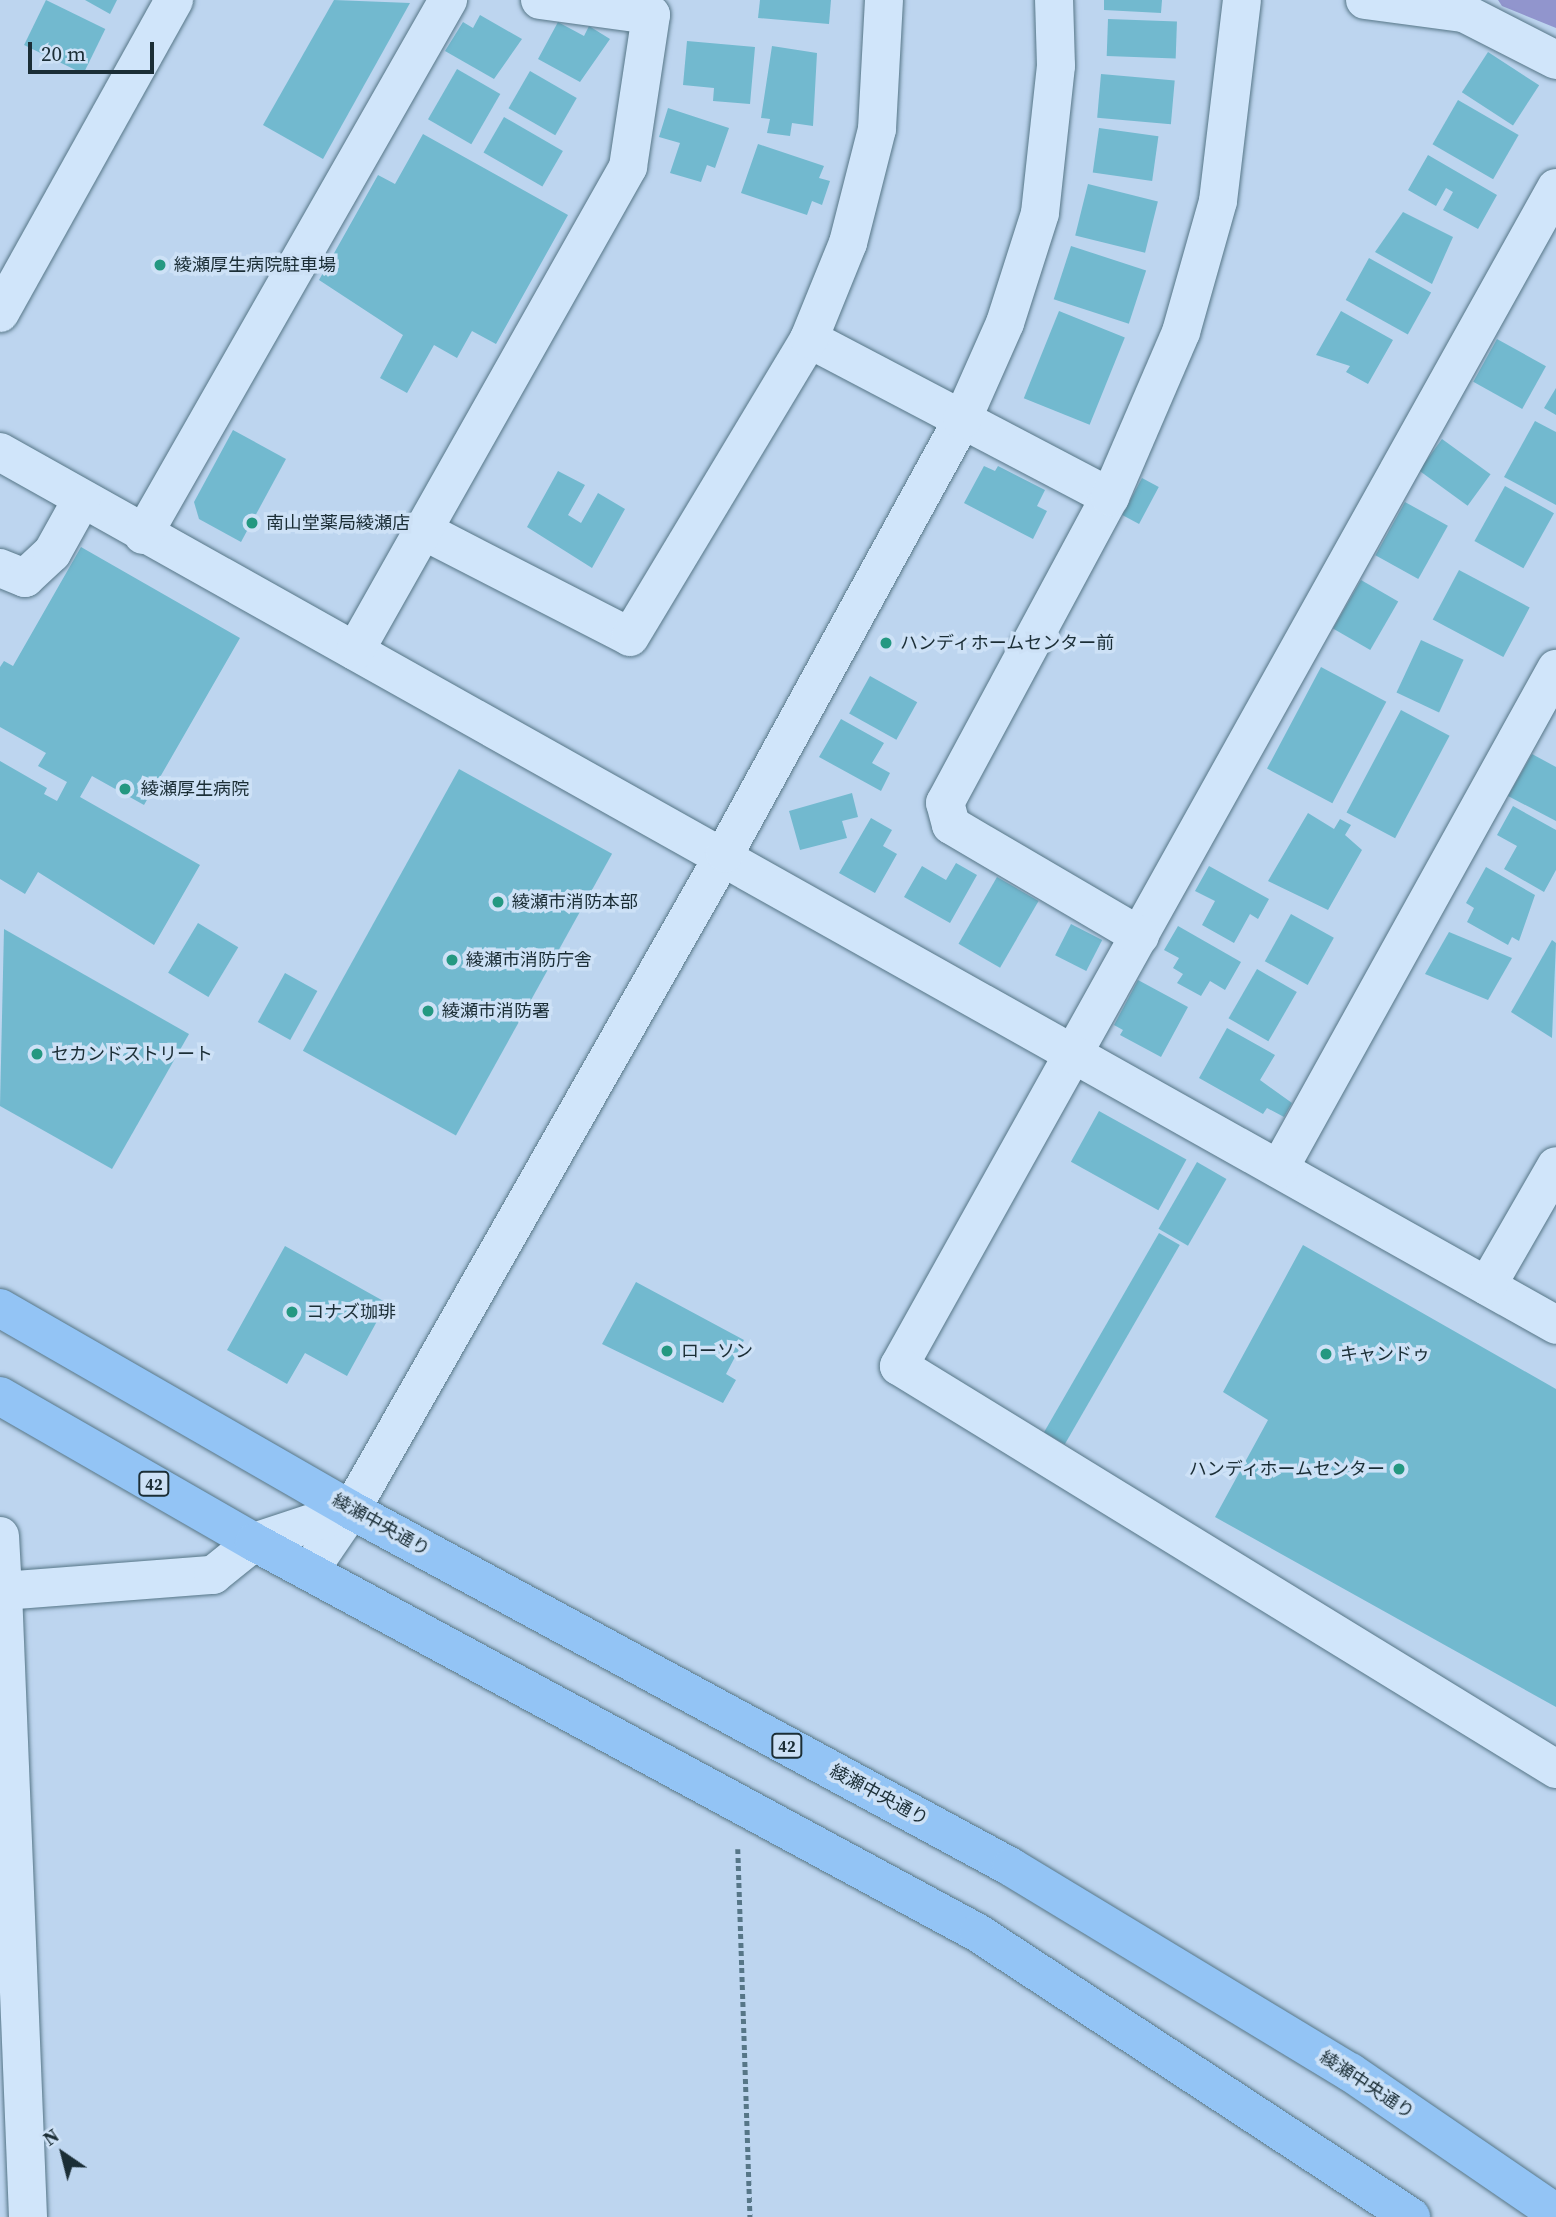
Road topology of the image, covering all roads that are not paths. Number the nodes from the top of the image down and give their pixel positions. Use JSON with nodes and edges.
{"nodes":[{"id":1,"x":174,"y":0,"type":"edge"},
{"id":2,"x":448,"y":0,"type":"edge"},
{"id":3,"x":540,"y":0,"type":"edge"},
{"id":4,"x":884,"y":0,"type":"edge"},
{"id":5,"x":1054,"y":0,"type":"edge"},
{"id":6,"x":1242,"y":0,"type":"edge"},
{"id":7,"x":1365,"y":0,"type":"edge"},
{"id":8,"x":1464,"y":6,"type":"edge"},
{"id":9,"x":1556,"y":60,"type":"edge"},
{"id":10,"x":1556,"y":188,"type":"edge"},
{"id":11,"x":0,"y":313,"type":"edge"},
{"id":12,"x":809,"y":339,"type":"junction"},
{"id":13,"x":962,"y":421,"type":"junction"},
{"id":14,"x":0,"y":452,"type":"edge"},
{"id":15,"x":1110,"y":497,"type":"junction"},
{"id":16,"x":81,"y":501,"type":"junction"},
{"id":17,"x":426,"y":532,"type":"junction"},
{"id":18,"x":143,"y":535,"type":"junction"},
{"id":19,"x":0,"y":568,"type":"edge"},
{"id":20,"x":355,"y":651,"type":"junction"},
{"id":21,"x":1556,"y":669,"type":"edge"},
{"id":22,"x":725,"y":853,"type":"junction"},
{"id":23,"x":1140,"y":936,"type":"junction"},
{"id":24,"x":1072,"y":1055,"type":"junction"},
{"id":25,"x":1556,"y":1166,"type":"edge"},
{"id":26,"x":1279,"y":1169,"type":"junction"},
{"id":27,"x":1487,"y":1286,"type":"junction"},
{"id":28,"x":0,"y":1308,"type":"edge"},
{"id":29,"x":1556,"y":1325,"type":"edge"},
{"id":30,"x":0,"y":1396,"type":"edge"},
{"id":31,"x":351,"y":1510,"type":"junction"},
{"id":32,"x":0,"y":1536,"type":"edge"},
{"id":33,"x":254,"y":1542,"type":"junction"},
{"id":34,"x":310,"y":1570,"type":"junction"},
{"id":35,"x":3,"y":1591,"type":"junction"},
{"id":36,"x":1556,"y":1769,"type":"edge"},
{"id":37,"x":1556,"y":2213,"type":"edge"},
{"id":38,"x":28,"y":2217,"type":"edge"},
{"id":39,"x":1411,"y":2217,"type":"edge"}],
"edges":[{"from":1,"to":11,"type":"street"},
{"from":2,"to":18,"type":"street"},
{"from":3,"to":17,"type":"street"},
{"from":4,"to":12,"type":"street"},
{"from":5,"to":13,"type":"street"},
{"from":6,"to":15,"type":"street"},
{"from":7,"to":8,"type":"street"},
{"from":8,"to":9,"type":"street"},
{"from":10,"to":23,"type":"street"},
{"from":12,"to":13,"type":"street"},
{"from":12,"to":17,"type":"street"},
{"from":13,"to":15,"type":"street"},
{"from":13,"to":22,"type":"street"},
{"from":14,"to":16,"type":"street"},
{"from":15,"to":23,"type":"street"},
{"from":16,"to":18,"type":"street"},
{"from":16,"to":19,"type":"street"},
{"from":17,"to":20,"type":"street"},
{"from":18,"to":20,"type":"street"},
{"from":20,"to":22,"type":"street"},
{"from":21,"to":26,"type":"street"},
{"from":22,"to":24,"type":"street"},
{"from":22,"to":31,"type":"street"},
{"from":23,"to":24,"type":"street"},
{"from":24,"to":26,"type":"street"},
{"from":24,"to":36,"type":"street"},
{"from":25,"to":27,"type":"street"},
{"from":26,"to":27,"type":"street"},
{"from":27,"to":29,"type":"street"},
{"from":28,"to":31,"type":"main road","name":"綾瀬中央通り","number":"42"},
{"from":30,"to":33,"type":"main road","number":"42"},
{"from":31,"to":33,"type":"street"},
{"from":31,"to":34,"type":"street"},
{"from":31,"to":37,"type":"main road","name":"綾瀬中央通り","number":"42"},
{"from":32,"to":35,"type":"street"},
{"from":33,"to":34,"type":"main road","number":"42"},
{"from":33,"to":35,"type":"street"},
{"from":34,"to":39,"type":"main road","number":"42"},
{"from":35,"to":38,"type":"street"}]}
